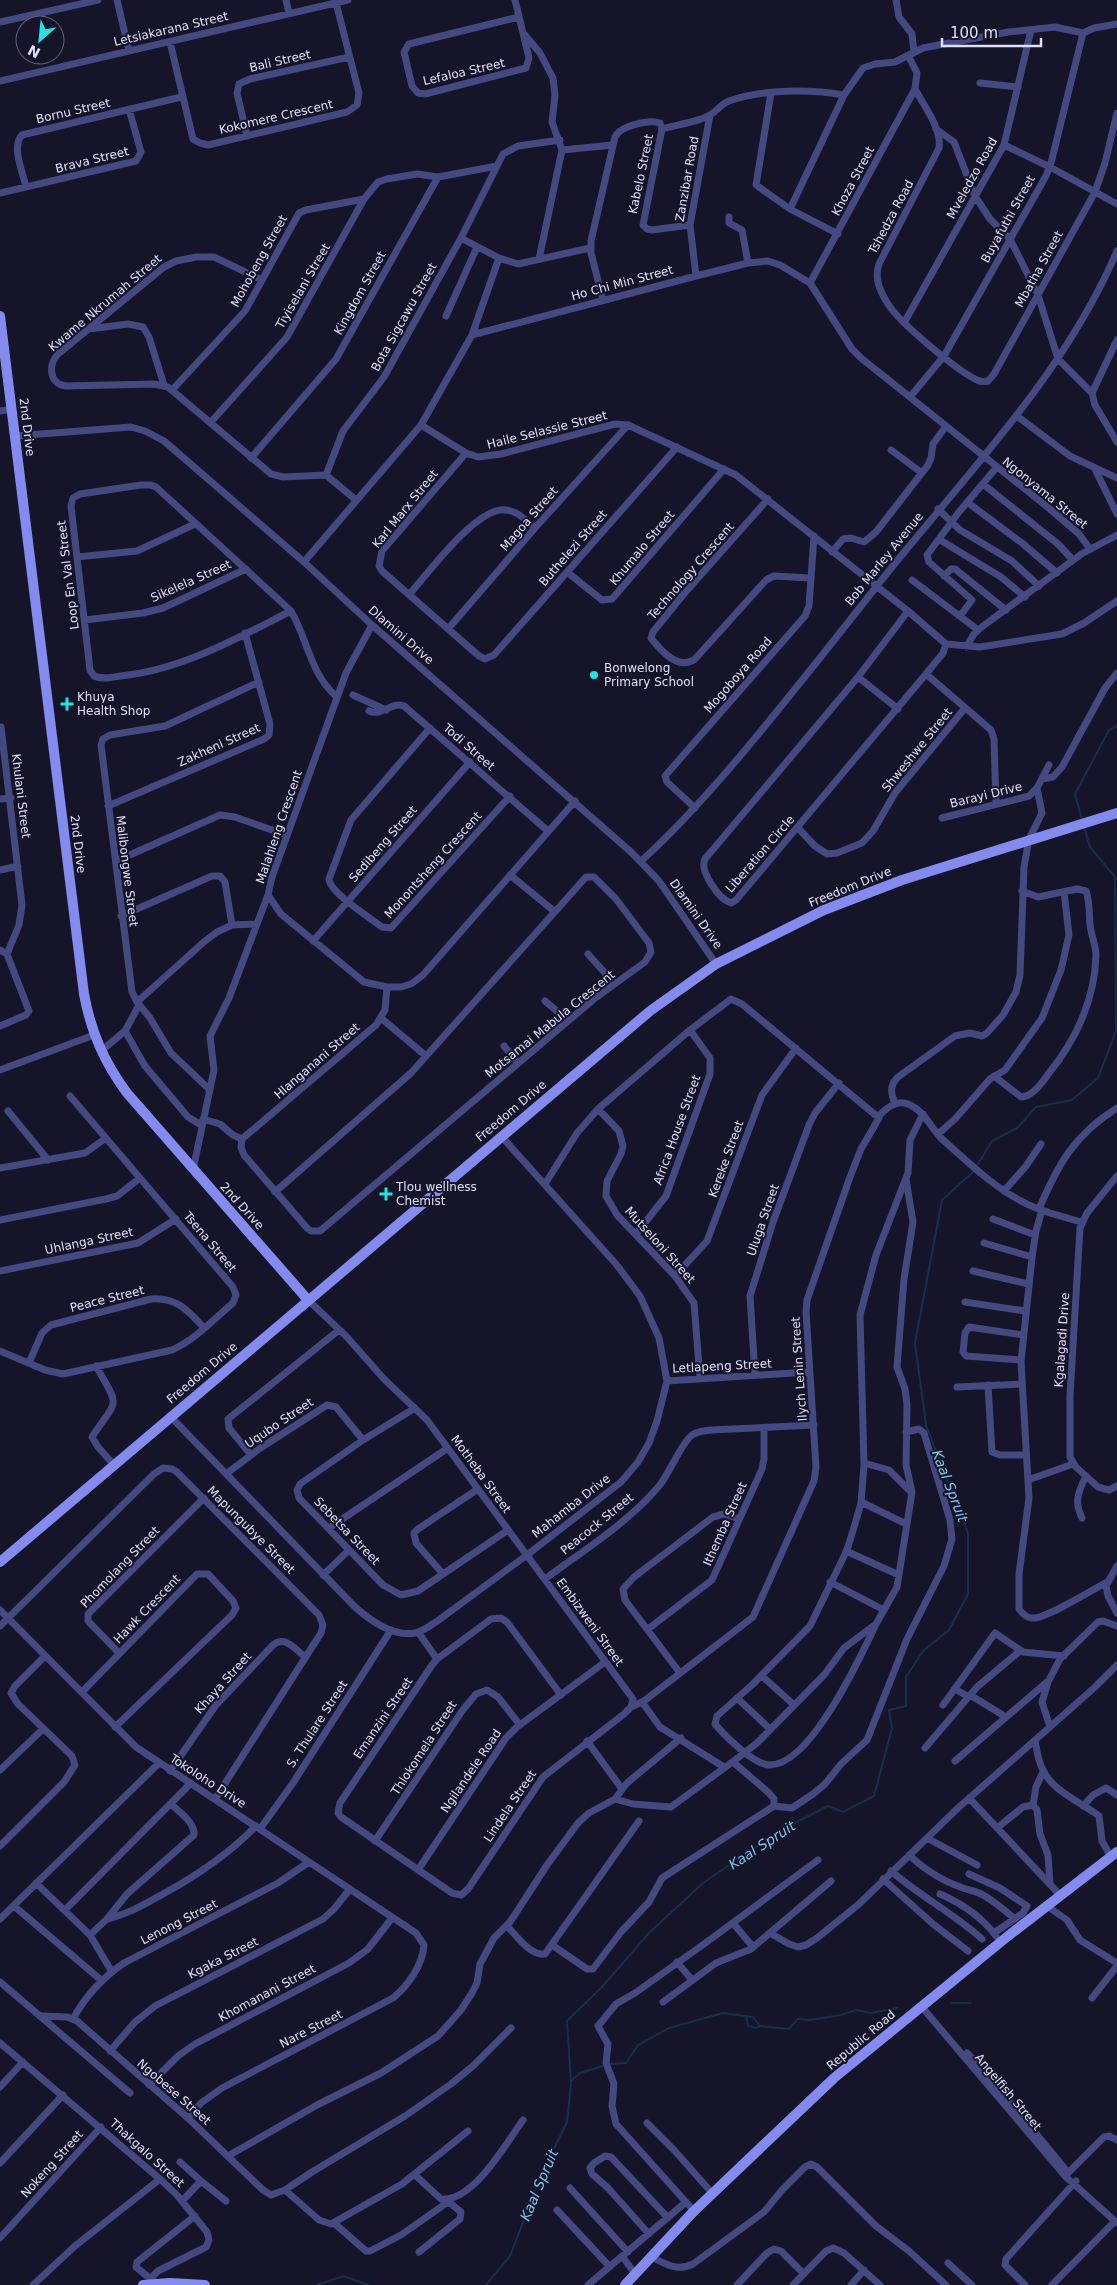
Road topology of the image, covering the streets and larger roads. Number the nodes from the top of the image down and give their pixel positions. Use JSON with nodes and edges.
{"nodes":[{"id":1,"x":98,"y":0,"type":"edge"},
{"id":2,"x":117,"y":0,"type":"edge"},
{"id":3,"x":286,"y":0,"type":"edge"},
{"id":4,"x":348,"y":0,"type":"edge"},
{"id":5,"x":515,"y":0,"type":"edge"},
{"id":6,"x":896,"y":0,"type":"edge"},
{"id":7,"x":336,"y":3,"type":"junction"},
{"id":8,"x":289,"y":13,"type":"junction"},
{"id":9,"x":519,"y":17,"type":"junction"},
{"id":10,"x":0,"y":22,"type":"edge"},
{"id":11,"x":1117,"y":24,"type":"edge"},
{"id":12,"x":1031,"y":30,"type":"junction"},
{"id":13,"x":523,"y":33,"type":"junction"},
{"id":14,"x":1083,"y":33,"type":"junction"},
{"id":15,"x":170,"y":42,"type":"junction"},
{"id":16,"x":129,"y":51,"type":"junction"},
{"id":17,"x":912,"y":54,"type":"junction"},
{"id":18,"x":349,"y":57,"type":"junction"},
{"id":19,"x":0,"y":81,"type":"edge"},
{"id":20,"x":980,"y":83,"type":"dead end"},
{"id":21,"x":1018,"y":87,"type":"junction"},
{"id":22,"x":915,"y":89,"type":"junction"},
{"id":23,"x":771,"y":93,"type":"junction"},
{"id":24,"x":844,"y":95,"type":"junction"},
{"id":25,"x":181,"y":97,"type":"junction"},
{"id":26,"x":129,"y":109,"type":"junction"},
{"id":27,"x":1117,"y":113,"type":"edge"},
{"id":28,"x":710,"y":115,"type":"junction"},
{"id":29,"x":662,"y":129,"type":"junction"},
{"id":30,"x":936,"y":129,"type":"junction"},
{"id":31,"x":247,"y":136,"type":"junction"},
{"id":32,"x":560,"y":140,"type":"junction"},
{"id":33,"x":613,"y":145,"type":"junction"},
{"id":34,"x":1004,"y":145,"type":"junction"},
{"id":35,"x":562,"y":150,"type":"junction"},
{"id":36,"x":497,"y":166,"type":"junction"},
{"id":37,"x":1050,"y":167,"type":"junction"},
{"id":38,"x":438,"y":177,"type":"junction"},
{"id":39,"x":26,"y":187,"type":"junction"},
{"id":40,"x":1095,"y":192,"type":"junction"},
{"id":41,"x":0,"y":193,"type":"edge"},
{"id":42,"x":975,"y":196,"type":"junction"},
{"id":43,"x":364,"y":199,"type":"junction"},
{"id":44,"x":1117,"y":204,"type":"edge"},
{"id":45,"x":790,"y":209,"type":"junction"},
{"id":46,"x":729,"y":217,"type":"dead end"},
{"id":47,"x":690,"y":226,"type":"junction"},
{"id":48,"x":838,"y":234,"type":"junction"},
{"id":49,"x":461,"y":238,"type":"junction"},
{"id":50,"x":1010,"y":240,"type":"junction"},
{"id":51,"x":477,"y":247,"type":"junction"},
{"id":52,"x":590,"y":248,"type":"junction"},
{"id":53,"x":1117,"y":251,"type":"edge"},
{"id":54,"x":499,"y":258,"type":"junction"},
{"id":55,"x":539,"y":259,"type":"junction"},
{"id":56,"x":748,"y":263,"type":"junction"},
{"id":57,"x":696,"y":276,"type":"junction"},
{"id":58,"x":262,"y":280,"type":"junction"},
{"id":59,"x":810,"y":283,"type":"junction"},
{"id":60,"x":1038,"y":295,"type":"junction"},
{"id":61,"x":603,"y":300,"type":"junction"},
{"id":62,"x":0,"y":316,"type":"edge"},
{"id":63,"x":446,"y":316,"type":"dead end"},
{"id":64,"x":904,"y":323,"type":"junction"},
{"id":65,"x":88,"y":329,"type":"junction"},
{"id":66,"x":472,"y":335,"type":"junction"},
{"id":67,"x":1117,"y":340,"type":"edge"},
{"id":68,"x":944,"y":356,"type":"junction"},
{"id":69,"x":1058,"y":359,"type":"junction"},
{"id":70,"x":164,"y":385,"type":"junction"},
{"id":71,"x":173,"y":389,"type":"junction"},
{"id":72,"x":1092,"y":393,"type":"junction"},
{"id":73,"x":910,"y":397,"type":"junction"},
{"id":74,"x":12,"y":409,"type":"junction"},
{"id":75,"x":0,"y":410,"type":"edge"},
{"id":76,"x":1017,"y":416,"type":"junction"},
{"id":77,"x":211,"y":422,"type":"junction"},
{"id":78,"x":421,"y":425,"type":"junction"},
{"id":79,"x":628,"y":426,"type":"junction"},
{"id":80,"x":946,"y":426,"type":"junction"},
{"id":81,"x":15,"y":436,"type":"junction"},
{"id":82,"x":1117,"y":442,"type":"edge"},
{"id":83,"x":677,"y":446,"type":"junction"},
{"id":84,"x":891,"y":450,"type":"dead end"},
{"id":85,"x":466,"y":453,"type":"junction"},
{"id":86,"x":983,"y":456,"type":"junction"},
{"id":87,"x":250,"y":458,"type":"junction"},
{"id":88,"x":996,"y":468,"type":"junction"},
{"id":89,"x":1095,"y":469,"type":"junction"},
{"id":90,"x":724,"y":470,"type":"junction"},
{"id":91,"x":922,"y":473,"type":"junction"},
{"id":92,"x":326,"y":475,"type":"junction"},
{"id":93,"x":1117,"y":478,"type":"edge"},
{"id":94,"x":983,"y":484,"type":"junction"},
{"id":95,"x":768,"y":499,"type":"junction"},
{"id":96,"x":356,"y":500,"type":"junction"},
{"id":97,"x":967,"y":502,"type":"junction"},
{"id":98,"x":938,"y":509,"type":"junction"},
{"id":99,"x":1117,"y":514,"type":"edge"},
{"id":100,"x":953,"y":523,"type":"junction"},
{"id":101,"x":195,"y":524,"type":"junction"},
{"id":102,"x":535,"y":528,"type":"junction"},
{"id":103,"x":1117,"y":535,"type":"edge"},
{"id":104,"x":814,"y":536,"type":"junction"},
{"id":105,"x":940,"y":540,"type":"junction"},
{"id":106,"x":1090,"y":549,"type":"junction"},
{"id":107,"x":832,"y":552,"type":"junction"},
{"id":108,"x":77,"y":557,"type":"junction"},
{"id":109,"x":1073,"y":560,"type":"junction"},
{"id":110,"x":304,"y":562,"type":"junction"},
{"id":111,"x":246,"y":569,"type":"junction"},
{"id":112,"x":567,"y":572,"type":"junction"},
{"id":113,"x":1057,"y":573,"type":"junction"},
{"id":114,"x":944,"y":576,"type":"junction"},
{"id":115,"x":810,"y":578,"type":"junction"},
{"id":116,"x":912,"y":580,"type":"dead end"},
{"id":117,"x":1039,"y":586,"type":"junction"},
{"id":118,"x":876,"y":587,"type":"junction"},
{"id":119,"x":409,"y":594,"type":"junction"},
{"id":120,"x":1025,"y":597,"type":"junction"},
{"id":121,"x":1117,"y":601,"type":"edge"},
{"id":122,"x":1006,"y":610,"type":"junction"},
{"id":123,"x":291,"y":611,"type":"junction"},
{"id":124,"x":908,"y":611,"type":"junction"},
{"id":125,"x":960,"y":616,"type":"junction"},
{"id":126,"x":85,"y":620,"type":"junction"},
{"id":127,"x":372,"y":625,"type":"junction"},
{"id":128,"x":448,"y":629,"type":"junction"},
{"id":129,"x":978,"y":630,"type":"junction"},
{"id":130,"x":245,"y":633,"type":"junction"},
{"id":131,"x":946,"y":644,"type":"junction"},
{"id":132,"x":966,"y":647,"type":"junction"},
{"id":133,"x":483,"y":658,"type":"joint"},
{"id":134,"x":1117,"y":673,"type":"edge"},
{"id":135,"x":926,"y":674,"type":"junction"},
{"id":136,"x":858,"y":678,"type":"junction"},
{"id":137,"x":259,"y":682,"type":"junction"},
{"id":138,"x":353,"y":695,"type":"dead end"},
{"id":139,"x":337,"y":696,"type":"junction"},
{"id":140,"x":965,"y":708,"type":"junction"},
{"id":141,"x":898,"y":709,"type":"junction"},
{"id":142,"x":386,"y":710,"type":"junction"},
{"id":143,"x":369,"y":711,"type":"dead end"},
{"id":144,"x":1,"y":727,"type":"edge"},
{"id":145,"x":430,"y":728,"type":"junction"},
{"id":146,"x":470,"y":762,"type":"junction"},
{"id":147,"x":1049,"y":765,"type":"dead end"},
{"id":148,"x":1042,"y":779,"type":"junction"},
{"id":149,"x":1037,"y":788,"type":"junction"},
{"id":150,"x":510,"y":796,"type":"junction"},
{"id":151,"x":11,"y":798,"type":"junction"},
{"id":152,"x":0,"y":799,"type":"edge"},
{"id":153,"x":574,"y":801,"type":"junction"},
{"id":154,"x":996,"y":804,"type":"junction"},
{"id":155,"x":108,"y":806,"type":"junction"},
{"id":156,"x":695,"y":808,"type":"junction"},
{"id":157,"x":1117,"y":813,"type":"edge"},
{"id":158,"x":942,"y":818,"type":"dead end"},
{"id":159,"x":798,"y":828,"type":"junction"},
{"id":160,"x":548,"y":830,"type":"junction"},
{"id":161,"x":286,"y":836,"type":"junction"},
{"id":162,"x":1029,"y":839,"type":"junction"},
{"id":163,"x":116,"y":861,"type":"junction"},
{"id":164,"x":640,"y":861,"type":"junction"},
{"id":165,"x":18,"y":866,"type":"junction"},
{"id":166,"x":0,"y":870,"type":"edge"},
{"id":167,"x":510,"y":875,"type":"junction"},
{"id":168,"x":1022,"y":891,"type":"junction"},
{"id":169,"x":1064,"y":892,"type":"junction"},
{"id":170,"x":268,"y":895,"type":"junction"},
{"id":171,"x":348,"y":900,"type":"junction"},
{"id":172,"x":554,"y":911,"type":"junction"},
{"id":173,"x":121,"y":916,"type":"junction"},
{"id":174,"x":256,"y":924,"type":"junction"},
{"id":175,"x":232,"y":925,"type":"junction"},
{"id":176,"x":313,"y":941,"type":"junction"},
{"id":177,"x":3,"y":952,"type":"edge"},
{"id":178,"x":588,"y":954,"type":"dead end"},
{"id":179,"x":716,"y":964,"type":"junction"},
{"id":180,"x":612,"y":986,"type":"junction"},
{"id":181,"x":387,"y":987,"type":"junction"},
{"id":182,"x":545,"y":1001,"type":"dead end"},
{"id":183,"x":138,"y":1004,"type":"junction"},
{"id":184,"x":381,"y":1018,"type":"junction"},
{"id":185,"x":565,"y":1023,"type":"junction"},
{"id":186,"x":0,"y":1026,"type":"edge"},
{"id":187,"x":690,"y":1030,"type":"junction"},
{"id":188,"x":125,"y":1031,"type":"junction"},
{"id":189,"x":94,"y":1035,"type":"junction"},
{"id":190,"x":504,"y":1046,"type":"dead end"},
{"id":191,"x":796,"y":1048,"type":"junction"},
{"id":192,"x":100,"y":1051,"type":"junction"},
{"id":193,"x":426,"y":1056,"type":"junction"},
{"id":194,"x":518,"y":1063,"type":"junction"},
{"id":195,"x":0,"y":1070,"type":"edge"},
{"id":196,"x":994,"y":1076,"type":"junction"},
{"id":197,"x":838,"y":1083,"type":"junction"},
{"id":198,"x":209,"y":1089,"type":"junction"},
{"id":199,"x":70,"y":1096,"type":"dead end"},
{"id":200,"x":895,"y":1104,"type":"junction"},
{"id":201,"x":1117,"y":1108,"type":"edge"},
{"id":202,"x":598,"y":1109,"type":"junction"},
{"id":203,"x":8,"y":1111,"type":"dead end"},
{"id":204,"x":923,"y":1114,"type":"junction"},
{"id":205,"x":878,"y":1117,"type":"junction"},
{"id":206,"x":202,"y":1122,"type":"junction"},
{"id":207,"x":938,"y":1134,"type":"junction"},
{"id":208,"x":501,"y":1136,"type":"junction"},
{"id":209,"x":106,"y":1138,"type":"junction"},
{"id":210,"x":242,"y":1140,"type":"junction"},
{"id":211,"x":1041,"y":1144,"type":"dead end"},
{"id":212,"x":48,"y":1160,"type":"junction"},
{"id":213,"x":0,"y":1168,"type":"edge"},
{"id":214,"x":193,"y":1170,"type":"junction"},
{"id":215,"x":1117,"y":1176,"type":"edge"},
{"id":216,"x":140,"y":1178,"type":"junction"},
{"id":217,"x":906,"y":1179,"type":"junction"},
{"id":218,"x":544,"y":1184,"type":"junction"},
{"id":219,"x":1004,"y":1191,"type":"junction"},
{"id":220,"x":275,"y":1192,"type":"junction"},
{"id":221,"x":1040,"y":1210,"type":"junction"},
{"id":222,"x":176,"y":1219,"type":"junction"},
{"id":223,"x":993,"y":1219,"type":"dead end"},
{"id":224,"x":0,"y":1220,"type":"edge"},
{"id":225,"x":1081,"y":1222,"type":"junction"},
{"id":226,"x":636,"y":1234,"type":"junction"},
{"id":227,"x":1035,"y":1235,"type":"junction"},
{"id":228,"x":984,"y":1244,"type":"dead end"},
{"id":229,"x":1032,"y":1258,"type":"junction"},
{"id":230,"x":0,"y":1271,"type":"edge"},
{"id":231,"x":973,"y":1271,"type":"dead end"},
{"id":232,"x":675,"y":1276,"type":"junction"},
{"id":233,"x":1028,"y":1284,"type":"junction"},
{"id":234,"x":308,"y":1300,"type":"junction"},
{"id":235,"x":965,"y":1302,"type":"dead end"},
{"id":236,"x":1025,"y":1311,"type":"junction"},
{"id":237,"x":204,"y":1328,"type":"junction"},
{"id":238,"x":339,"y":1330,"type":"junction"},
{"id":239,"x":1023,"y":1335,"type":"junction"},
{"id":240,"x":0,"y":1351,"type":"edge"},
{"id":241,"x":1021,"y":1360,"type":"junction"},
{"id":242,"x":28,"y":1363,"type":"junction"},
{"id":243,"x":96,"y":1366,"type":"junction"},
{"id":244,"x":809,"y":1372,"type":"junction"},
{"id":245,"x":755,"y":1376,"type":"junction"},
{"id":246,"x":700,"y":1379,"type":"junction"},
{"id":247,"x":666,"y":1381,"type":"junction"},
{"id":248,"x":1022,"y":1384,"type":"junction"},
{"id":249,"x":988,"y":1385,"type":"junction"},
{"id":250,"x":957,"y":1387,"type":"dead end"},
{"id":251,"x":415,"y":1408,"type":"junction"},
{"id":252,"x":170,"y":1416,"type":"junction"},
{"id":253,"x":814,"y":1425,"type":"junction"},
{"id":254,"x":764,"y":1428,"type":"junction"},
{"id":255,"x":906,"y":1432,"type":"junction"},
{"id":256,"x":363,"y":1440,"type":"junction"},
{"id":257,"x":448,"y":1448,"type":"junction"},
{"id":258,"x":1026,"y":1454,"type":"junction"},
{"id":259,"x":251,"y":1455,"type":"junction"},
{"id":260,"x":864,"y":1463,"type":"junction"},
{"id":261,"x":114,"y":1464,"type":"junction"},
{"id":262,"x":1073,"y":1464,"type":"junction"},
{"id":263,"x":226,"y":1474,"type":"junction"},
{"id":264,"x":1086,"y":1476,"type":"junction"},
{"id":265,"x":1028,"y":1480,"type":"junction"},
{"id":266,"x":1117,"y":1486,"type":"edge"},
{"id":267,"x":478,"y":1489,"type":"junction"},
{"id":268,"x":912,"y":1492,"type":"junction"},
{"id":269,"x":204,"y":1498,"type":"junction"},
{"id":270,"x":861,"y":1502,"type":"junction"},
{"id":271,"x":1082,"y":1518,"type":"dead end"},
{"id":272,"x":739,"y":1519,"type":"junction"},
{"id":273,"x":906,"y":1524,"type":"junction"},
{"id":274,"x":329,"y":1528,"type":"junction"},
{"id":275,"x":508,"y":1530,"type":"junction"},
{"id":276,"x":349,"y":1550,"type":"junction"},
{"id":277,"x":846,"y":1551,"type":"junction"},
{"id":278,"x":527,"y":1556,"type":"junction"},
{"id":279,"x":0,"y":1562,"type":"edge"},
{"id":280,"x":1117,"y":1566,"type":"edge"},
{"id":281,"x":443,"y":1574,"type":"junction"},
{"id":282,"x":323,"y":1575,"type":"junction"},
{"id":283,"x":899,"y":1575,"type":"junction"},
{"id":284,"x":545,"y":1579,"type":"junction"},
{"id":285,"x":830,"y":1582,"type":"junction"},
{"id":286,"x":1107,"y":1582,"type":"junction"},
{"id":287,"x":0,"y":1610,"type":"edge"},
{"id":288,"x":884,"y":1610,"type":"junction"},
{"id":289,"x":1117,"y":1612,"type":"edge"},
{"id":290,"x":8,"y":1618,"type":"junction"},
{"id":291,"x":876,"y":1624,"type":"junction"},
{"id":292,"x":0,"y":1626,"type":"edge"},
{"id":293,"x":1117,"y":1626,"type":"edge"},
{"id":294,"x":648,"y":1629,"type":"junction"},
{"id":295,"x":391,"y":1630,"type":"junction"},
{"id":296,"x":418,"y":1632,"type":"junction"},
{"id":297,"x":1020,"y":1651,"type":"junction"},
{"id":298,"x":119,"y":1654,"type":"junction"},
{"id":299,"x":45,"y":1656,"type":"junction"},
{"id":300,"x":1064,"y":1656,"type":"junction"},
{"id":301,"x":305,"y":1657,"type":"junction"},
{"id":302,"x":437,"y":1659,"type":"junction"},
{"id":303,"x":605,"y":1662,"type":"junction"},
{"id":304,"x":1117,"y":1665,"type":"edge"},
{"id":305,"x":680,"y":1673,"type":"junction"},
{"id":306,"x":762,"y":1676,"type":"junction"},
{"id":307,"x":1048,"y":1682,"type":"junction"},
{"id":308,"x":955,"y":1689,"type":"junction"},
{"id":309,"x":82,"y":1692,"type":"junction"},
{"id":310,"x":561,"y":1695,"type":"junction"},
{"id":311,"x":970,"y":1696,"type":"junction"},
{"id":312,"x":738,"y":1698,"type":"junction"},
{"id":313,"x":642,"y":1702,"type":"junction"},
{"id":314,"x":632,"y":1704,"type":"junction"},
{"id":315,"x":793,"y":1704,"type":"junction"},
{"id":316,"x":943,"y":1705,"type":"dead end"},
{"id":317,"x":1006,"y":1717,"type":"junction"},
{"id":318,"x":520,"y":1725,"type":"junction"},
{"id":319,"x":116,"y":1727,"type":"junction"},
{"id":320,"x":1050,"y":1728,"type":"junction"},
{"id":321,"x":43,"y":1729,"type":"junction"},
{"id":322,"x":770,"y":1729,"type":"junction"},
{"id":323,"x":681,"y":1738,"type":"junction"},
{"id":324,"x":1035,"y":1741,"type":"junction"},
{"id":325,"x":587,"y":1742,"type":"junction"},
{"id":326,"x":925,"y":1748,"type":"dead end"},
{"id":327,"x":745,"y":1753,"type":"junction"},
{"id":328,"x":955,"y":1761,"type":"dead end"},
{"id":329,"x":733,"y":1762,"type":"junction"},
{"id":330,"x":159,"y":1763,"type":"junction"},
{"id":331,"x":2,"y":1765,"type":"edge"},
{"id":332,"x":724,"y":1767,"type":"junction"},
{"id":333,"x":170,"y":1770,"type":"junction"},
{"id":334,"x":1044,"y":1772,"type":"junction"},
{"id":335,"x":191,"y":1783,"type":"junction"},
{"id":336,"x":622,"y":1789,"type":"junction"},
{"id":337,"x":1117,"y":1795,"type":"edge"},
{"id":338,"x":969,"y":1798,"type":"junction"},
{"id":339,"x":215,"y":1799,"type":"junction"},
{"id":340,"x":615,"y":1799,"type":"junction"},
{"id":341,"x":171,"y":1804,"type":"junction"},
{"id":342,"x":1033,"y":1805,"type":"junction"},
{"id":343,"x":774,"y":1806,"type":"junction"},
{"id":344,"x":1083,"y":1806,"type":"junction"},
{"id":345,"x":639,"y":1821,"type":"dead end"},
{"id":346,"x":258,"y":1828,"type":"junction"},
{"id":347,"x":997,"y":1828,"type":"junction"},
{"id":348,"x":927,"y":1838,"type":"junction"},
{"id":349,"x":376,"y":1841,"type":"junction"},
{"id":350,"x":0,"y":1846,"type":"edge"},
{"id":351,"x":1114,"y":1854,"type":"edge"},
{"id":352,"x":909,"y":1855,"type":"junction"},
{"id":353,"x":818,"y":1860,"type":"dead end"},
{"id":354,"x":309,"y":1862,"type":"junction"},
{"id":355,"x":978,"y":1865,"type":"dead end"},
{"id":356,"x":418,"y":1870,"type":"junction"},
{"id":357,"x":892,"y":1871,"type":"junction"},
{"id":358,"x":969,"y":1874,"type":"dead end"},
{"id":359,"x":883,"y":1879,"type":"junction"},
{"id":360,"x":830,"y":1882,"type":"dead end"},
{"id":361,"x":36,"y":1883,"type":"junction"},
{"id":362,"x":1050,"y":1884,"type":"junction"},
{"id":363,"x":350,"y":1889,"type":"junction"},
{"id":364,"x":940,"y":1894,"type":"dead end"},
{"id":365,"x":461,"y":1895,"type":"joint"},
{"id":366,"x":1060,"y":1895,"type":"junction"},
{"id":367,"x":14,"y":1906,"type":"junction"},
{"id":368,"x":1048,"y":1906,"type":"junction"},
{"id":369,"x":65,"y":1910,"type":"junction"},
{"id":370,"x":392,"y":1918,"type":"junction"},
{"id":371,"x":0,"y":1919,"type":"edge"},
{"id":372,"x":107,"y":1919,"type":"junction"},
{"id":373,"x":1015,"y":1919,"type":"junction"},
{"id":374,"x":733,"y":1923,"type":"junction"},
{"id":375,"x":507,"y":1926,"type":"junction"},
{"id":376,"x":770,"y":1933,"type":"junction"},
{"id":377,"x":994,"y":1933,"type":"junction"},
{"id":378,"x":90,"y":1935,"type":"junction"},
{"id":379,"x":982,"y":1939,"type":"dead end"},
{"id":380,"x":1001,"y":1942,"type":"junction"},
{"id":381,"x":424,"y":1944,"type":"joint"},
{"id":382,"x":552,"y":1945,"type":"junction"},
{"id":383,"x":753,"y":1947,"type":"junction"},
{"id":384,"x":968,"y":1951,"type":"dead end"},
{"id":385,"x":677,"y":1962,"type":"junction"},
{"id":386,"x":1117,"y":1965,"type":"edge"},
{"id":387,"x":112,"y":1972,"type":"junction"},
{"id":388,"x":101,"y":1980,"type":"junction"},
{"id":389,"x":692,"y":1980,"type":"junction"},
{"id":390,"x":0,"y":1982,"type":"edge"},
{"id":391,"x":1092,"y":1998,"type":"dead end"},
{"id":392,"x":663,"y":2002,"type":"dead end"},
{"id":393,"x":923,"y":2005,"type":"junction"},
{"id":394,"x":42,"y":2016,"type":"junction"},
{"id":395,"x":73,"y":2019,"type":"junction"},
{"id":396,"x":510,"y":2028,"type":"dead end"},
{"id":397,"x":0,"y":2043,"type":"edge"},
{"id":398,"x":110,"y":2051,"type":"junction"},
{"id":399,"x":23,"y":2062,"type":"junction"},
{"id":400,"x":149,"y":2085,"type":"junction"},
{"id":401,"x":0,"y":2086,"type":"edge"},
{"id":402,"x":130,"y":2093,"type":"dead end"},
{"id":403,"x":63,"y":2095,"type":"junction"},
{"id":404,"x":188,"y":2118,"type":"junction"},
{"id":405,"x":523,"y":2120,"type":"dead end"},
{"id":406,"x":647,"y":2123,"type":"dead end"},
{"id":407,"x":101,"y":2127,"type":"junction"},
{"id":408,"x":468,"y":2131,"type":"dead end"},
{"id":409,"x":1117,"y":2140,"type":"edge"},
{"id":410,"x":228,"y":2156,"type":"junction"},
{"id":411,"x":180,"y":2162,"type":"dead end"},
{"id":412,"x":0,"y":2163,"type":"edge"},
{"id":413,"x":1067,"y":2174,"type":"junction"},
{"id":414,"x":415,"y":2175,"type":"junction"},
{"id":415,"x":160,"y":2179,"type":"junction"},
{"id":416,"x":201,"y":2181,"type":"junction"},
{"id":417,"x":1074,"y":2183,"type":"junction"},
{"id":418,"x":570,"y":2188,"type":"dead end"},
{"id":419,"x":285,"y":2190,"type":"junction"},
{"id":420,"x":712,"y":2193,"type":"junction"},
{"id":421,"x":447,"y":2200,"type":"junction"},
{"id":422,"x":182,"y":2201,"type":"junction"},
{"id":423,"x":226,"y":2201,"type":"dead end"},
{"id":424,"x":686,"y":2202,"type":"junction"},
{"id":425,"x":557,"y":2210,"type":"dead end"},
{"id":426,"x":694,"y":2211,"type":"junction"},
{"id":427,"x":195,"y":2216,"type":"junction"},
{"id":428,"x":668,"y":2218,"type":"junction"},
{"id":429,"x":1116,"y":2222,"type":"edge"},
{"id":430,"x":334,"y":2223,"type":"junction"},
{"id":431,"x":649,"y":2234,"type":"junction"},
{"id":432,"x":0,"y":2238,"type":"edge"},
{"id":433,"x":419,"y":2252,"type":"dead end"},
{"id":434,"x":625,"y":2254,"type":"junction"},
{"id":435,"x":650,"y":2256,"type":"junction"},
{"id":436,"x":948,"y":2263,"type":"dead end"},
{"id":437,"x":610,"y":2267,"type":"junction"},
{"id":438,"x":636,"y":2270,"type":"junction"},
{"id":439,"x":864,"y":2270,"type":"junction"},
{"id":440,"x":804,"y":2274,"type":"junction"},
{"id":441,"x":149,"y":2283,"type":"edge"},
{"id":442,"x":176,"y":2284,"type":"edge"},
{"id":443,"x":33,"y":2285,"type":"edge"},
{"id":444,"x":204,"y":2285,"type":"edge"},
{"id":445,"x":588,"y":2285,"type":"edge"},
{"id":446,"x":616,"y":2285,"type":"edge"},
{"id":447,"x":625,"y":2285,"type":"edge"},
{"id":448,"x":737,"y":2285,"type":"edge"},
{"id":449,"x":793,"y":2285,"type":"edge"},
{"id":450,"x":851,"y":2285,"type":"edge"},
{"id":451,"x":880,"y":2285,"type":"edge"},
{"id":452,"x":946,"y":2285,"type":"edge"},
{"id":453,"x":972,"y":2285,"type":"edge"},
{"id":454,"x":1026,"y":2285,"type":"edge"},
{"id":455,"x":1052,"y":2285,"type":"edge"}],
"edges":[{"from":1,"to":10,"type":"street"},
{"from":2,"to":16,"type":"street"},
{"from":3,"to":8,"type":"street"},
{"from":4,"to":7,"type":"street","name":"Letsiakarana Street"},
{"from":5,"to":9,"type":"street"},
{"from":6,"to":17,"type":"street"},
{"from":7,"to":8,"type":"street","name":"Letsiakarana Street"},
{"from":7,"to":18,"type":"street","name":"Kokomere Crescent"},
{"from":8,"to":15,"type":"street","name":"Letsiakarana Street"},
{"from":9,"to":13,"type":"street"},
{"from":9,"to":13,"type":"street","name":"Lefaloa Street"},
{"from":11,"to":14,"type":"street"},
{"from":12,"to":14,"type":"street"},
{"from":12,"to":17,"type":"street"},
{"from":12,"to":21,"type":"street","name":"Mveledzo Road"},
{"from":13,"to":32,"type":"street"},
{"from":14,"to":37,"type":"street","name":"Buyafuthi Street"},
{"from":15,"to":16,"type":"street","name":"Letsiakarana Street"},
{"from":15,"to":25,"type":"street","name":"Kokomere Crescent"},
{"from":16,"to":19,"type":"street","name":"Letsiakarana Street"},
{"from":17,"to":22,"type":"street"},
{"from":17,"to":24,"type":"street"},
{"from":18,"to":31,"type":"street","name":"Kokomere Crescent"},
{"from":18,"to":31,"type":"street","name":"Bali Street"},
{"from":20,"to":21,"type":"street"},
{"from":21,"to":34,"type":"street","name":"Mveledzo Road"},
{"from":22,"to":30,"type":"street"},
{"from":22,"to":48,"type":"street","name":"Khoza Street"},
{"from":23,"to":24,"type":"street","name":"Kabelo Street"},
{"from":23,"to":28,"type":"street","name":"Kabelo Street"},
{"from":23,"to":45,"type":"street"},
{"from":24,"to":45,"type":"street"},
{"from":25,"to":26,"type":"street","name":"Bornu Street"},
{"from":25,"to":31,"type":"street","name":"Kokomere Crescent"},
{"from":26,"to":39,"type":"street","name":"Bornu Street"},
{"from":26,"to":39,"type":"street","name":"Brava Street"},
{"from":27,"to":40,"type":"street","name":"Mbatha Street"},
{"from":28,"to":29,"type":"street","name":"Kabelo Street"},
{"from":28,"to":47,"type":"street","name":"Zanzibar Road"},
{"from":29,"to":33,"type":"street"},
{"from":29,"to":47,"type":"street","name":"Kabelo Street"},
{"from":30,"to":42,"type":"street"},
{"from":30,"to":64,"type":"street","name":"Tshedza Road"},
{"from":32,"to":35,"type":"street"},
{"from":32,"to":36,"type":"street","name":"Bota Sigcawu Street"},
{"from":33,"to":35,"type":"street"},
{"from":33,"to":52,"type":"street"},
{"from":34,"to":37,"type":"street"},
{"from":34,"to":42,"type":"street","name":"Mveledzo Road"},
{"from":35,"to":55,"type":"street"},
{"from":36,"to":38,"type":"street"},
{"from":36,"to":49,"type":"street","name":"Bota Sigcawu Street"},
{"from":37,"to":40,"type":"street"},
{"from":37,"to":50,"type":"street","name":"Buyafuthi Street"},
{"from":38,"to":43,"type":"street","name":"Tiyiselani Street"},
{"from":38,"to":87,"type":"street","name":"Kingdom Street"},
{"from":39,"to":41,"type":"street","name":"Brava Street"},
{"from":40,"to":44,"type":"street"},
{"from":40,"to":60,"type":"street","name":"Mbatha Street"},
{"from":42,"to":50,"type":"street"},
{"from":42,"to":64,"type":"street","name":"Mveledzo Road"},
{"from":43,"to":58,"type":"street","name":"Mohobeng Street"},
{"from":43,"to":77,"type":"street","name":"Tiyiselani Street"},
{"from":45,"to":48,"type":"street"},
{"from":46,"to":56,"type":"street"},
{"from":47,"to":57,"type":"street","name":"Zanzibar Road"},
{"from":48,"to":59,"type":"street","name":"Khoza Street"},
{"from":49,"to":51,"type":"street"},
{"from":49,"to":92,"type":"street","name":"Bota Sigcawu Street"},
{"from":50,"to":60,"type":"street"},
{"from":50,"to":68,"type":"street","name":"Buyafuthi Street"},
{"from":51,"to":54,"type":"street"},
{"from":51,"to":63,"type":"street"},
{"from":52,"to":55,"type":"street"},
{"from":52,"to":61,"type":"street"},
{"from":53,"to":69,"type":"street","name":"Bob Marley Avenue"},
{"from":54,"to":55,"type":"street"},
{"from":54,"to":66,"type":"street"},
{"from":56,"to":57,"type":"street","name":"Ho Chi Min Street"},
{"from":56,"to":59,"type":"street","name":"Ho Chi Min Street"},
{"from":57,"to":61,"type":"street","name":"Ho Chi Min Street"},
{"from":58,"to":65,"type":"street","name":"Kwame Nkrumah Street"},
{"from":58,"to":71,"type":"street","name":"Mohobeng Street"},
{"from":59,"to":73,"type":"street","name":"Ho Chi Min Street"},
{"from":60,"to":68,"type":"street","name":"Mbatha Street"},
{"from":60,"to":69,"type":"street"},
{"from":61,"to":66,"type":"street","name":"Ho Chi Min Street"},
{"from":62,"to":74,"type":"street","name":"2nd Drive"},
{"from":64,"to":68,"type":"street","name":"Tshedza Road"},
{"from":65,"to":70,"type":"street"},
{"from":65,"to":70,"type":"street","name":"Kwame Nkrumah Street"},
{"from":66,"to":78,"type":"street"},
{"from":67,"to":72,"type":"street"},
{"from":68,"to":73,"type":"street","name":"Buyafuthi Street"},
{"from":69,"to":72,"type":"street"},
{"from":69,"to":76,"type":"street","name":"Bob Marley Avenue"},
{"from":70,"to":71,"type":"street","name":"Kwame Nkrumah Street"},
{"from":71,"to":77,"type":"street","name":"Kwame Nkrumah Street"},
{"from":72,"to":82,"type":"street"},
{"from":73,"to":80,"type":"street","name":"Ho Chi Min Street"},
{"from":74,"to":75,"type":"street"},
{"from":74,"to":81,"type":"street","name":"2nd Drive"},
{"from":76,"to":86,"type":"street","name":"Bob Marley Avenue"},
{"from":76,"to":89,"type":"street"},
{"from":77,"to":87,"type":"street","name":"Kwame Nkrumah Street"},
{"from":78,"to":85,"type":"street","name":"Haile Selassie Street"},
{"from":78,"to":96,"type":"street"},
{"from":79,"to":83,"type":"street","name":"Haile Selassie Street"},
{"from":79,"to":85,"type":"street","name":"Haile Selassie Street"},
{"from":79,"to":102,"type":"street","name":"Magoa Street"},
{"from":80,"to":86,"type":"street","name":"Ho Chi Min Street"},
{"from":80,"to":91,"type":"street"},
{"from":81,"to":110,"type":"street","name":"Dlamini Drive"},
{"from":81,"to":189,"type":"street","name":"2nd Drive"},
{"from":83,"to":90,"type":"street","name":"Haile Selassie Street"},
{"from":83,"to":112,"type":"street","name":"Buthelezi Street"},
{"from":84,"to":91,"type":"street"},
{"from":85,"to":119,"type":"street","name":"Karl Marx Street"},
{"from":86,"to":88,"type":"street","name":"Ngonyama Street"},
{"from":86,"to":98,"type":"street","name":"Bob Marley Avenue"},
{"from":87,"to":92,"type":"street","name":"Kwame Nkrumah Street"},
{"from":88,"to":94,"type":"street"},
{"from":88,"to":106,"type":"street","name":"Ngonyama Street"},
{"from":89,"to":93,"type":"street"},
{"from":89,"to":99,"type":"street"},
{"from":90,"to":95,"type":"street","name":"Haile Selassie Street"},
{"from":90,"to":112,"type":"street","name":"Khumalo Street"},
{"from":91,"to":107,"type":"street"},
{"from":92,"to":96,"type":"street"},
{"from":94,"to":97,"type":"street"},
{"from":94,"to":109,"type":"street"},
{"from":95,"to":104,"type":"street","name":"Haile Selassie Street"},
{"from":95,"to":115,"type":"street","name":"Technology Crescent"},
{"from":96,"to":110,"type":"street"},
{"from":97,"to":100,"type":"street"},
{"from":97,"to":113,"type":"street"},
{"from":98,"to":100,"type":"street"},
{"from":98,"to":118,"type":"street","name":"Bob Marley Avenue"},
{"from":100,"to":105,"type":"street"},
{"from":100,"to":117,"type":"street"},
{"from":101,"to":108,"type":"street"},
{"from":101,"to":108,"type":"street","name":"Loop En Val Street"},
{"from":101,"to":111,"type":"street","name":"Loop En Val Street"},
{"from":102,"to":119,"type":"street"},
{"from":102,"to":128,"type":"street","name":"Magoa Street"},
{"from":103,"to":106,"type":"street"},
{"from":104,"to":107,"type":"street","name":"Haile Selassie Street"},
{"from":104,"to":115,"type":"street","name":"Mogoboya Road"},
{"from":105,"to":114,"type":"street"},
{"from":105,"to":120,"type":"street"},
{"from":106,"to":109,"type":"street"},
{"from":107,"to":118,"type":"street","name":"Haile Selassie Street"},
{"from":108,"to":126,"type":"street","name":"Loop En Val Street"},
{"from":109,"to":113,"type":"street"},
{"from":110,"to":127,"type":"street","name":"Dlamini Drive"},
{"from":111,"to":123,"type":"street","name":"Loop En Val Street"},
{"from":111,"to":126,"type":"street","name":"Sikelela Street"},
{"from":112,"to":133,"type":"street","name":"Buthelezi Street"},
{"from":113,"to":117,"type":"street"},
{"from":114,"to":122,"type":"street"},
{"from":114,"to":125,"type":"street"},
{"from":115,"to":156,"type":"street","name":"Mogoboya Road"},
{"from":116,"to":125,"type":"street"},
{"from":117,"to":120,"type":"street"},
{"from":118,"to":124,"type":"street","name":"Haile Selassie Street"},
{"from":118,"to":156,"type":"street","name":"Bob Marley Avenue"},
{"from":119,"to":128,"type":"street","name":"Karl Marx Street"},
{"from":120,"to":122,"type":"street"},
{"from":121,"to":132,"type":"street"},
{"from":122,"to":129,"type":"street"},
{"from":123,"to":130,"type":"street","name":"Loop En Val Street"},
{"from":123,"to":139,"type":"street","name":"Loop En Val Street"},
{"from":124,"to":131,"type":"street","name":"Haile Selassie Street"},
{"from":124,"to":136,"type":"street","name":"Liberation Circle"},
{"from":125,"to":129,"type":"street"},
{"from":126,"to":130,"type":"street","name":"Loop En Val Street"},
{"from":127,"to":139,"type":"street","name":"Malahleng Crescent"},
{"from":127,"to":153,"type":"street","name":"Dlamini Drive"},
{"from":128,"to":133,"type":"street","name":"Karl Marx Street"},
{"from":129,"to":132,"type":"street"},
{"from":130,"to":137,"type":"street","name":"Zakheni Street"},
{"from":131,"to":132,"type":"street"},
{"from":131,"to":135,"type":"street","name":"Liberation Circle"},
{"from":134,"to":148,"type":"street"},
{"from":135,"to":140,"type":"street"},
{"from":135,"to":141,"type":"street","name":"Liberation Circle"},
{"from":136,"to":141,"type":"street"},
{"from":136,"to":159,"type":"street","name":"Liberation Circle"},
{"from":137,"to":155,"type":"street","name":"Zakheni Street"},
{"from":137,"to":155,"type":"street","name":"Malibongwe Street"},
{"from":138,"to":142,"type":"street"},
{"from":139,"to":161,"type":"street","name":"Malahleng Crescent"},
{"from":140,"to":154,"type":"street"},
{"from":140,"to":159,"type":"street","name":"Shweshwe Street"},
{"from":141,"to":159,"type":"street","name":"Liberation Circle"},
{"from":142,"to":143,"type":"street","name":"Todi Street"},
{"from":142,"to":145,"type":"street","name":"Todi Street"},
{"from":144,"to":151,"type":"street","name":"Khulani Street"},
{"from":145,"to":146,"type":"street","name":"Todi Street"},
{"from":145,"to":171,"type":"street","name":"Monontsheng Crescent"},
{"from":146,"to":150,"type":"street","name":"Todi Street"},
{"from":146,"to":171,"type":"street","name":"Sedibeng Street"},
{"from":147,"to":148,"type":"street","name":"Barayi Drive"},
{"from":148,"to":149,"type":"street","name":"Barayi Drive"},
{"from":149,"to":154,"type":"street","name":"Barayi Drive"},
{"from":149,"to":162,"type":"street"},
{"from":150,"to":160,"type":"street","name":"Todi Street"},
{"from":150,"to":171,"type":"street","name":"Monontsheng Crescent"},
{"from":151,"to":152,"type":"street"},
{"from":151,"to":165,"type":"street","name":"Khulani Street"},
{"from":153,"to":160,"type":"street","name":"Malahleng Crescent"},
{"from":153,"to":164,"type":"street","name":"Dlamini Drive"},
{"from":154,"to":158,"type":"street","name":"Barayi Drive"},
{"from":155,"to":163,"type":"street","name":"Malibongwe Street"},
{"from":156,"to":164,"type":"street","name":"Bob Marley Avenue"},
{"from":157,"to":162,"type":"street","name":"Freedom Drive"},
{"from":160,"to":167,"type":"street","name":"Malahleng Crescent"},
{"from":161,"to":163,"type":"street"},
{"from":161,"to":170,"type":"street","name":"Malahleng Crescent"},
{"from":162,"to":168,"type":"street"},
{"from":162,"to":179,"type":"street","name":"Freedom Drive"},
{"from":163,"to":173,"type":"street","name":"Malibongwe Street"},
{"from":164,"to":179,"type":"street","name":"Dlamini Drive"},
{"from":165,"to":166,"type":"street"},
{"from":165,"to":177,"type":"street","name":"Khulani Street"},
{"from":167,"to":172,"type":"street"},
{"from":167,"to":181,"type":"street","name":"Malahleng Crescent"},
{"from":168,"to":169,"type":"street"},
{"from":168,"to":200,"type":"street"},
{"from":169,"to":196,"type":"street"},
{"from":169,"to":196,"type":"street"},
{"from":170,"to":174,"type":"street"},
{"from":170,"to":176,"type":"street","name":"Malahleng Crescent"},
{"from":171,"to":176,"type":"street","name":"Sedibeng Street"},
{"from":172,"to":180,"type":"street","name":"Motsamai Mabula Crescent"},
{"from":172,"to":193,"type":"street","name":"Motsamai Mabula Crescent"},
{"from":173,"to":175,"type":"street"},
{"from":173,"to":183,"type":"street","name":"Malibongwe Street"},
{"from":174,"to":175,"type":"street"},
{"from":174,"to":198,"type":"street"},
{"from":175,"to":183,"type":"street"},
{"from":176,"to":181,"type":"street","name":"Malahleng Crescent"},
{"from":177,"to":186,"type":"street"},
{"from":178,"to":180,"type":"street"},
{"from":179,"to":208,"type":"street","name":"Freedom Drive"},
{"from":180,"to":185,"type":"street","name":"Motsamai Mabula Crescent"},
{"from":181,"to":184,"type":"street"},
{"from":182,"to":185,"type":"street"},
{"from":183,"to":188,"type":"street"},
{"from":183,"to":198,"type":"street"},
{"from":184,"to":193,"type":"street"},
{"from":184,"to":210,"type":"street","name":"Hlanganani Street"},
{"from":185,"to":194,"type":"street","name":"Motsamai Mabula Crescent"},
{"from":187,"to":191,"type":"street"},
{"from":187,"to":202,"type":"street"},
{"from":187,"to":226,"type":"street","name":"Africa House Street"},
{"from":188,"to":192,"type":"street"},
{"from":188,"to":206,"type":"street"},
{"from":189,"to":192,"type":"street","name":"2nd Drive"},
{"from":189,"to":195,"type":"street"},
{"from":190,"to":194,"type":"street"},
{"from":191,"to":197,"type":"street"},
{"from":191,"to":232,"type":"street","name":"Kereke Street"},
{"from":192,"to":214,"type":"street","name":"2nd Drive"},
{"from":193,"to":220,"type":"street","name":"Motsamai Mabula Crescent"},
{"from":194,"to":220,"type":"street","name":"Motsamai Mabula Crescent"},
{"from":196,"to":207,"type":"street"},
{"from":197,"to":205,"type":"street"},
{"from":197,"to":245,"type":"street","name":"Uluga Street"},
{"from":198,"to":206,"type":"street"},
{"from":199,"to":209,"type":"street","name":"Tsena Street"},
{"from":200,"to":204,"type":"street"},
{"from":200,"to":205,"type":"street"},
{"from":201,"to":221,"type":"street"},
{"from":202,"to":218,"type":"street"},
{"from":202,"to":226,"type":"street","name":"Mutseloni Street"},
{"from":203,"to":212,"type":"street"},
{"from":204,"to":207,"type":"street"},
{"from":204,"to":217,"type":"street"},
{"from":205,"to":244,"type":"street","name":"Ilych Lenin Street"},
{"from":206,"to":210,"type":"street"},
{"from":206,"to":214,"type":"street"},
{"from":207,"to":219,"type":"street"},
{"from":208,"to":218,"type":"street","name":"Mahamba Drive"},
{"from":208,"to":234,"type":"street","name":"Freedom Drive"},
{"from":209,"to":212,"type":"street"},
{"from":209,"to":216,"type":"street","name":"Tsena Street"},
{"from":210,"to":220,"type":"street"},
{"from":211,"to":219,"type":"street"},
{"from":212,"to":213,"type":"street"},
{"from":214,"to":234,"type":"street","name":"2nd Drive"},
{"from":215,"to":225,"type":"street"},
{"from":216,"to":222,"type":"street","name":"Tsena Street"},
{"from":216,"to":224,"type":"street"},
{"from":217,"to":255,"type":"street"},
{"from":217,"to":260,"type":"street"},
{"from":218,"to":247,"type":"street","name":"Mahamba Drive"},
{"from":219,"to":221,"type":"street"},
{"from":221,"to":225,"type":"street"},
{"from":221,"to":227,"type":"street"},
{"from":222,"to":230,"type":"street","name":"Uhlanga Street"},
{"from":222,"to":237,"type":"street","name":"Tsena Street"},
{"from":223,"to":227,"type":"street"},
{"from":225,"to":262,"type":"street","name":"Kgalagadi Drive"},
{"from":226,"to":232,"type":"street","name":"Mutseloni Street"},
{"from":227,"to":229,"type":"street"},
{"from":228,"to":229,"type":"street"},
{"from":229,"to":233,"type":"street"},
{"from":231,"to":233,"type":"street"},
{"from":232,"to":246,"type":"street","name":"Mutseloni Street"},
{"from":233,"to":236,"type":"street"},
{"from":234,"to":238,"type":"street","name":"Motheba Street"},
{"from":234,"to":252,"type":"street","name":"Freedom Drive"},
{"from":235,"to":236,"type":"street"},
{"from":236,"to":239,"type":"street"},
{"from":237,"to":242,"type":"street","name":"Peace Street"},
{"from":237,"to":243,"type":"street","name":"Tsena Street"},
{"from":238,"to":251,"type":"street","name":"Motheba Street"},
{"from":238,"to":259,"type":"street"},
{"from":239,"to":241,"type":"street"},
{"from":239,"to":241,"type":"street"},
{"from":240,"to":242,"type":"street","name":"Tsena Street"},
{"from":241,"to":248,"type":"street"},
{"from":242,"to":243,"type":"street","name":"Tsena Street"},
{"from":243,"to":261,"type":"street"},
{"from":244,"to":245,"type":"street","name":"Letlapeng Street"},
{"from":244,"to":253,"type":"street","name":"Ilych Lenin Street"},
{"from":245,"to":246,"type":"street","name":"Letlapeng Street"},
{"from":246,"to":247,"type":"street","name":"Letlapeng Street"},
{"from":247,"to":278,"type":"street","name":"Mahamba Drive"},
{"from":248,"to":249,"type":"street"},
{"from":248,"to":258,"type":"street"},
{"from":249,"to":250,"type":"street"},
{"from":249,"to":258,"type":"street"},
{"from":251,"to":256,"type":"street","name":"Sebetsa Street"},
{"from":251,"to":257,"type":"street","name":"Motheba Street"},
{"from":252,"to":261,"type":"street","name":"Freedom Drive"},
{"from":252,"to":263,"type":"street"},
{"from":253,"to":254,"type":"street","name":"Peacock Street"},
{"from":253,"to":305,"type":"street","name":"Ilych Lenin Street"},
{"from":254,"to":272,"type":"street","name":"Ithemba Street"},
{"from":254,"to":284,"type":"street","name":"Peacock Street"},
{"from":255,"to":268,"type":"street"},
{"from":255,"to":343,"type":"street"},
{"from":256,"to":259,"type":"street","name":"Uqubo Street"},
{"from":256,"to":274,"type":"street","name":"Sebetsa Street"},
{"from":257,"to":267,"type":"street","name":"Motheba Street"},
{"from":257,"to":274,"type":"street"},
{"from":258,"to":265,"type":"street"},
{"from":259,"to":263,"type":"street","name":"Uqubo Street"},
{"from":260,"to":268,"type":"street"},
{"from":260,"to":270,"type":"street"},
{"from":261,"to":279,"type":"street","name":"Freedom Drive"},
{"from":262,"to":264,"type":"street"},
{"from":262,"to":265,"type":"street"},
{"from":263,"to":282,"type":"street"},
{"from":264,"to":266,"type":"street"},
{"from":264,"to":271,"type":"street"},
{"from":265,"to":286,"type":"street"},
{"from":267,"to":275,"type":"street","name":"Motheba Street"},
{"from":267,"to":281,"type":"street"},
{"from":268,"to":273,"type":"street"},
{"from":269,"to":290,"type":"street","name":"Mapungubye Street"},
{"from":269,"to":298,"type":"street","name":"Phomolang Street"},
{"from":269,"to":301,"type":"street","name":"Mapungubye Street"},
{"from":270,"to":273,"type":"street"},
{"from":270,"to":277,"type":"street"},
{"from":272,"to":294,"type":"street","name":"Ithemba Street"},
{"from":272,"to":294,"type":"street"},
{"from":273,"to":283,"type":"street"},
{"from":274,"to":276,"type":"street","name":"Sebetsa Street"},
{"from":275,"to":278,"type":"street","name":"Motheba Street"},
{"from":275,"to":281,"type":"street","name":"Sebetsa Street"},
{"from":276,"to":281,"type":"street","name":"Sebetsa Street"},
{"from":276,"to":282,"type":"street"},
{"from":277,"to":283,"type":"street"},
{"from":277,"to":285,"type":"street"},
{"from":278,"to":284,"type":"street","name":"Embizweni Street"},
{"from":278,"to":296,"type":"street","name":"Mahamba Drive"},
{"from":280,"to":286,"type":"street"},
{"from":282,"to":295,"type":"street"},
{"from":283,"to":288,"type":"street"},
{"from":284,"to":303,"type":"street","name":"Embizweni Street"},
{"from":285,"to":288,"type":"street"},
{"from":285,"to":306,"type":"street"},
{"from":286,"to":289,"type":"street"},
{"from":287,"to":290,"type":"street","name":"Tokoloho Drive"},
{"from":288,"to":291,"type":"street"},
{"from":290,"to":292,"type":"street"},
{"from":290,"to":299,"type":"street","name":"Tokoloho Drive"},
{"from":291,"to":315,"type":"street"},
{"from":291,"to":327,"type":"street"},
{"from":293,"to":300,"type":"street"},
{"from":294,"to":305,"type":"street"},
{"from":295,"to":296,"type":"street"},
{"from":295,"to":346,"type":"street","name":"S. Thulare Street"},
{"from":296,"to":302,"type":"street"},
{"from":297,"to":300,"type":"street"},
{"from":297,"to":308,"type":"street"},
{"from":297,"to":311,"type":"street"},
{"from":298,"to":309,"type":"street","name":"Hawk Crescent"},
{"from":298,"to":319,"type":"street","name":"Hawk Crescent"},
{"from":299,"to":309,"type":"street","name":"Tokoloho Drive"},
{"from":299,"to":321,"type":"street"},
{"from":300,"to":307,"type":"street"},
{"from":301,"to":333,"type":"street","name":"Khaya Street"},
{"from":301,"to":339,"type":"street","name":"Mapungubye Street"},
{"from":302,"to":310,"type":"street","name":"Emanzini Street"},
{"from":302,"to":349,"type":"street","name":"Emanzini Street"},
{"from":303,"to":310,"type":"street","name":"Ngilandele Road"},
{"from":303,"to":314,"type":"street","name":"Embizweni Street"},
{"from":304,"to":320,"type":"street"},
{"from":305,"to":313,"type":"street","name":"Ilych Lenin Street"},
{"from":306,"to":312,"type":"street"},
{"from":306,"to":315,"type":"street"},
{"from":307,"to":317,"type":"street"},
{"from":307,"to":320,"type":"street"},
{"from":308,"to":311,"type":"street"},
{"from":308,"to":316,"type":"street"},
{"from":309,"to":319,"type":"street","name":"Tokoloho Drive"},
{"from":310,"to":318,"type":"street","name":"Ngilandele Road"},
{"from":311,"to":317,"type":"street"},
{"from":311,"to":326,"type":"street"},
{"from":312,"to":322,"type":"street"},
{"from":312,"to":327,"type":"street"},
{"from":313,"to":314,"type":"street","name":"Lindela Street"},
{"from":313,"to":323,"type":"street"},
{"from":314,"to":325,"type":"street","name":"Lindela Street"},
{"from":315,"to":322,"type":"street"},
{"from":317,"to":328,"type":"street"},
{"from":318,"to":349,"type":"street","name":"Thlokomela Street"},
{"from":318,"to":356,"type":"street","name":"Ngilandele Road"},
{"from":319,"to":330,"type":"street","name":"Tokoloho Drive"},
{"from":320,"to":324,"type":"street"},
{"from":321,"to":331,"type":"street"},
{"from":321,"to":350,"type":"street"},
{"from":322,"to":327,"type":"street"},
{"from":323,"to":332,"type":"street"},
{"from":323,"to":336,"type":"street"},
{"from":324,"to":334,"type":"street"},
{"from":324,"to":338,"type":"street"},
{"from":325,"to":336,"type":"street"},
{"from":325,"to":365,"type":"street","name":"Lindela Street"},
{"from":327,"to":329,"type":"street"},
{"from":329,"to":332,"type":"street"},
{"from":329,"to":343,"type":"street"},
{"from":330,"to":333,"type":"street","name":"Tokoloho Drive"},
{"from":330,"to":361,"type":"street"},
{"from":332,"to":340,"type":"street"},
{"from":333,"to":335,"type":"street","name":"Tokoloho Drive"},
{"from":334,"to":342,"type":"street"},
{"from":334,"to":344,"type":"street"},
{"from":335,"to":339,"type":"street","name":"Tokoloho Drive"},
{"from":335,"to":341,"type":"street"},
{"from":336,"to":340,"type":"street"},
{"from":337,"to":344,"type":"street"},
{"from":338,"to":347,"type":"street"},
{"from":338,"to":348,"type":"street"},
{"from":339,"to":346,"type":"street","name":"Tokoloho Drive"},
{"from":340,"to":375,"type":"street"},
{"from":341,"to":369,"type":"street"},
{"from":341,"to":372,"type":"street"},
{"from":342,"to":347,"type":"street"},
{"from":342,"to":362,"type":"street"},
{"from":343,"to":382,"type":"street"},
{"from":344,"to":351,"type":"street"},
{"from":345,"to":382,"type":"street"},
{"from":346,"to":354,"type":"street","name":"Tokoloho Drive"},
{"from":346,"to":372,"type":"street","name":"S. Thulare Street"},
{"from":347,"to":362,"type":"street"},
{"from":348,"to":352,"type":"street"},
{"from":348,"to":355,"type":"street"},
{"from":349,"to":356,"type":"street","name":"Emanzini Street"},
{"from":351,"to":366,"type":"street","name":"Republic Road"},
{"from":352,"to":357,"type":"street"},
{"from":352,"to":373,"type":"street"},
{"from":353,"to":374,"type":"street"},
{"from":354,"to":363,"type":"street","name":"Tokoloho Drive"},
{"from":354,"to":387,"type":"street","name":"Lenong Street"},
{"from":356,"to":365,"type":"street","name":"Emanzini Street"},
{"from":357,"to":359,"type":"street"},
{"from":357,"to":379,"type":"street"},
{"from":358,"to":373,"type":"street"},
{"from":359,"to":376,"type":"street"},
{"from":359,"to":384,"type":"street"},
{"from":360,"to":376,"type":"street"},
{"from":361,"to":367,"type":"street"},
{"from":361,"to":369,"type":"street"},
{"from":362,"to":366,"type":"street"},
{"from":363,"to":370,"type":"street","name":"Tokoloho Drive"},
{"from":363,"to":398,"type":"street","name":"Kgaka Street"},
{"from":364,"to":377,"type":"street"},
{"from":366,"to":368,"type":"street","name":"Republic Road"},
{"from":367,"to":371,"type":"street"},
{"from":367,"to":388,"type":"street"},
{"from":368,"to":380,"type":"street","name":"Republic Road"},
{"from":368,"to":386,"type":"street"},
{"from":369,"to":378,"type":"street"},
{"from":370,"to":381,"type":"street","name":"Tokoloho Drive"},
{"from":370,"to":400,"type":"street","name":"Khomanani Street"},
{"from":372,"to":378,"type":"street"},
{"from":373,"to":377,"type":"street"},
{"from":374,"to":383,"type":"street"},
{"from":374,"to":385,"type":"street"},
{"from":375,"to":382,"type":"street"},
{"from":375,"to":410,"type":"street"},
{"from":376,"to":383,"type":"street"},
{"from":377,"to":380,"type":"street"},
{"from":378,"to":387,"type":"street"},
{"from":380,"to":393,"type":"street","name":"Republic Road"},
{"from":381,"to":404,"type":"street","name":"Nare Street"},
{"from":383,"to":389,"type":"street"},
{"from":385,"to":389,"type":"street"},
{"from":385,"to":424,"type":"street"},
{"from":386,"to":391,"type":"street"},
{"from":387,"to":388,"type":"street","name":"Lenong Street"},
{"from":388,"to":395,"type":"street","name":"Lenong Street"},
{"from":389,"to":392,"type":"street"},
{"from":390,"to":394,"type":"street"},
{"from":393,"to":413,"type":"street","name":"Angelfish Street"},
{"from":393,"to":420,"type":"street","name":"Republic Road"},
{"from":394,"to":395,"type":"street"},
{"from":394,"to":402,"type":"street"},
{"from":395,"to":398,"type":"street","name":"Ngobese Street"},
{"from":396,"to":419,"type":"street"},
{"from":397,"to":399,"type":"street","name":"Thakgalo Street"},
{"from":398,"to":400,"type":"street","name":"Ngobese Street"},
{"from":399,"to":401,"type":"street"},
{"from":399,"to":403,"type":"street","name":"Thakgalo Street"},
{"from":400,"to":404,"type":"street","name":"Ngobese Street"},
{"from":403,"to":407,"type":"street","name":"Thakgalo Street"},
{"from":403,"to":412,"type":"street"},
{"from":404,"to":410,"type":"street","name":"Ngobese Street"},
{"from":405,"to":421,"type":"street"},
{"from":406,"to":420,"type":"street"},
{"from":407,"to":415,"type":"street","name":"Thakgalo Street"},
{"from":407,"to":432,"type":"street","name":"Nokeng Street"},
{"from":408,"to":414,"type":"street"},
{"from":409,"to":413,"type":"street"},
{"from":410,"to":419,"type":"street","name":"Ngobese Street"},
{"from":411,"to":416,"type":"street"},
{"from":413,"to":417,"type":"street","name":"Angelfish Street"},
{"from":414,"to":421,"type":"street"},
{"from":414,"to":430,"type":"street"},
{"from":415,"to":422,"type":"street","name":"Thakgalo Street"},
{"from":415,"to":443,"type":"street"},
{"from":416,"to":422,"type":"street"},
{"from":416,"to":423,"type":"street"},
{"from":417,"to":429,"type":"street","name":"Angelfish Street"},
{"from":417,"to":454,"type":"street"},
{"from":418,"to":434,"type":"street"},
{"from":419,"to":430,"type":"street"},
{"from":420,"to":426,"type":"street","name":"Republic Road"},
{"from":421,"to":430,"type":"street"},
{"from":421,"to":433,"type":"street"},
{"from":422,"to":427,"type":"street","name":"Thakgalo Street"},
{"from":424,"to":426,"type":"street"},
{"from":424,"to":428,"type":"street"},
{"from":425,"to":437,"type":"street"},
{"from":426,"to":435,"type":"street","name":"Republic Road"},
{"from":427,"to":441,"type":"street"},
{"from":427,"to":441,"type":"street","name":"Thakgalo Street"},
{"from":428,"to":431,"type":"street"},
{"from":428,"to":431,"type":"street"},
{"from":429,"to":455,"type":"street"},
{"from":431,"to":434,"type":"street"},
{"from":434,"to":437,"type":"street"},
{"from":434,"to":438,"type":"street"},
{"from":435,"to":438,"type":"street","name":"Republic Road"},
{"from":435,"to":452,"type":"street"},
{"from":436,"to":453,"type":"street"},
{"from":437,"to":445,"type":"street"},
{"from":438,"to":446,"type":"street","name":"Republic Road"},
{"from":438,"to":447,"type":"street","name":"Republic Road"},
{"from":439,"to":440,"type":"street"},
{"from":439,"to":450,"type":"street"},
{"from":439,"to":451,"type":"street"},
{"from":440,"to":448,"type":"street"},
{"from":440,"to":449,"type":"street"},
{"from":441,"to":442,"type":"street"},
{"from":442,"to":444,"type":"street"}]}
